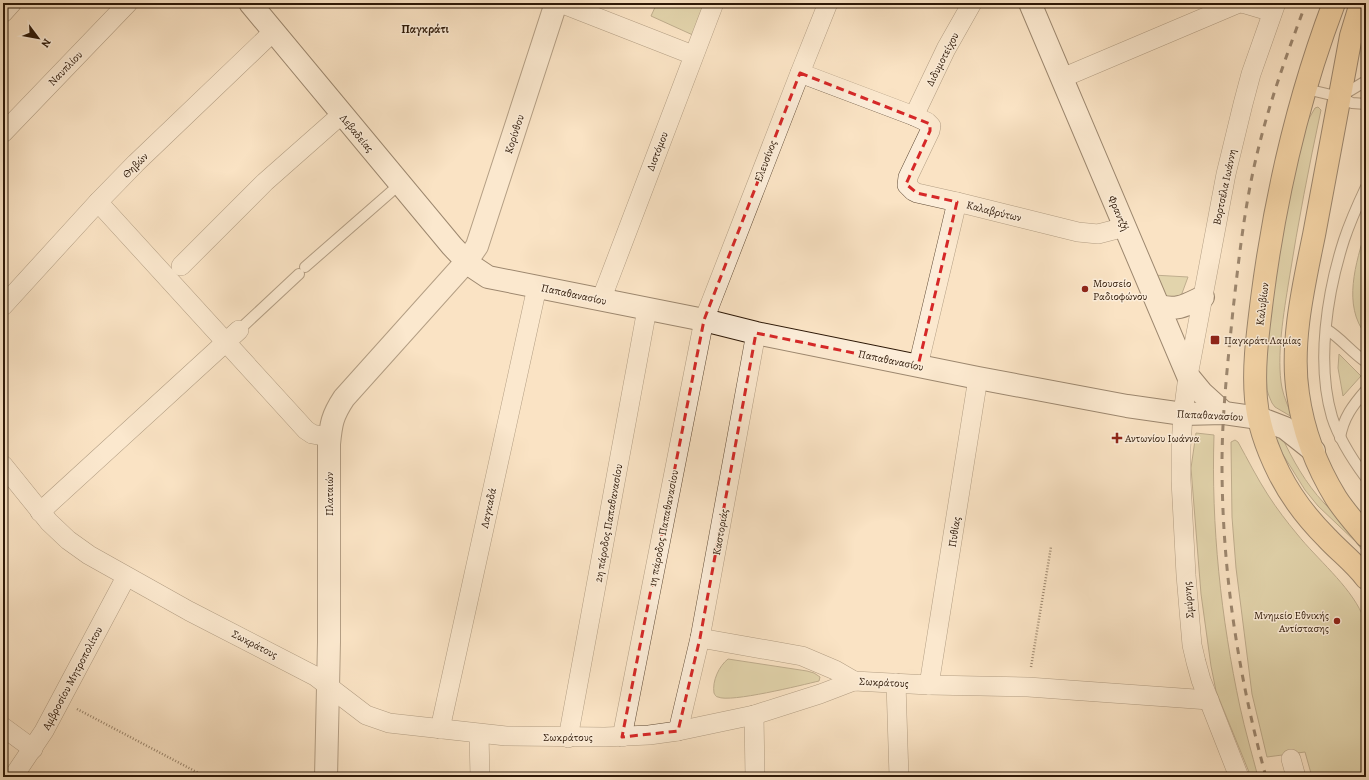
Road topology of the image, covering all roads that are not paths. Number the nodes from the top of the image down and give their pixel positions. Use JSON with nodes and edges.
{"nodes":[{"id":1,"x":12,"y":3,"type":"edge"},
{"id":2,"x":128,"y":3,"type":"edge"},
{"id":3,"x":250,"y":3,"type":"edge"},
{"id":4,"x":556,"y":3,"type":"edge"},
{"id":5,"x":560,"y":3,"type":"edge"},
{"id":6,"x":714,"y":3,"type":"edge"},
{"id":7,"x":828,"y":3,"type":"edge"},
{"id":8,"x":972,"y":3,"type":"edge"},
{"id":9,"x":1030,"y":3,"type":"edge"},
{"id":10,"x":1245,"y":3,"type":"edge"},
{"id":11,"x":1334,"y":3,"type":"edge"},
{"id":12,"x":1361,"y":3,"type":"edge"},
{"id":13,"x":1274,"y":7,"type":"edge"},
{"id":14,"x":3,"y":13,"type":"edge"},
{"id":15,"x":274,"y":31,"type":"junction"},
{"id":16,"x":693,"y":55,"type":"junction"},
{"id":17,"x":800,"y":73,"type":"junction"},
{"id":18,"x":1062,"y":78,"type":"junction"},
{"id":19,"x":1366,"y":81,"type":"edge"},
{"id":20,"x":1306,"y":89,"type":"junction"},
{"id":21,"x":1340,"y":97,"type":"junction"},
{"id":22,"x":1366,"y":104,"type":"edge"},
{"id":23,"x":342,"y":114,"type":"junction"},
{"id":24,"x":914,"y":116,"type":"junction"},
{"id":25,"x":3,"y":133,"type":"edge"},
{"id":26,"x":400,"y":184,"type":"junction"},
{"id":27,"x":1366,"y":187,"type":"edge"},
{"id":28,"x":98,"y":202,"type":"junction"},
{"id":29,"x":957,"y":202,"type":"junction"},
{"id":30,"x":1125,"y":227,"type":"junction"},
{"id":31,"x":466,"y":262,"type":"junction"},
{"id":32,"x":181,"y":266,"type":"dead end"},
{"id":33,"x":537,"y":287,"type":"junction"},
{"id":34,"x":1203,"y":297,"type":"junction"},
{"id":35,"x":601,"y":300,"type":"junction"},
{"id":36,"x":3,"y":306,"type":"edge"},
{"id":37,"x":1159,"y":306,"type":"junction"},
{"id":38,"x":647,"y":309,"type":"junction"},
{"id":39,"x":704,"y":320,"type":"junction"},
{"id":40,"x":1326,"y":329,"type":"junction"},
{"id":41,"x":756,"y":333,"type":"junction"},
{"id":42,"x":233,"y":336,"type":"junction"},
{"id":43,"x":1366,"y":362,"type":"edge"},
{"id":44,"x":918,"y":366,"type":"junction"},
{"id":45,"x":1188,"y":376,"type":"junction"},
{"id":46,"x":978,"y":378,"type":"junction"},
{"id":47,"x":1366,"y":390,"type":"edge"},
{"id":48,"x":1224,"y":413,"type":"junction"},
{"id":49,"x":1183,"y":414,"type":"junction"},
{"id":50,"x":1259,"y":418,"type":"junction"},
{"id":51,"x":329,"y":437,"type":"junction"},
{"id":52,"x":1340,"y":438,"type":"junction"},
{"id":53,"x":1314,"y":451,"type":"junction"},
{"id":54,"x":3,"y":465,"type":"edge"},
{"id":55,"x":1366,"y":478,"type":"edge"},
{"id":56,"x":40,"y":512,"type":"junction"},
{"id":57,"x":1366,"y":536,"type":"edge"},
{"id":58,"x":126,"y":577,"type":"junction"},
{"id":59,"x":1366,"y":578,"type":"edge"},
{"id":60,"x":700,"y":638,"type":"junction"},
{"id":61,"x":854,"y":680,"type":"junction"},
{"id":62,"x":896,"y":683,"type":"junction"},
{"id":63,"x":328,"y":685,"type":"junction"},
{"id":64,"x":929,"y":685,"type":"junction"},
{"id":65,"x":1209,"y":700,"type":"junction"},
{"id":66,"x":754,"y":715,"type":"junction"},
{"id":67,"x":3,"y":727,"type":"edge"},
{"id":68,"x":440,"y":729,"type":"junction"},
{"id":69,"x":678,"y":731,"type":"junction"},
{"id":70,"x":479,"y":734,"type":"junction"},
{"id":71,"x":622,"y":737,"type":"junction"},
{"id":72,"x":568,"y":738,"type":"junction"},
{"id":73,"x":33,"y":749,"type":"junction"},
{"id":74,"x":1291,"y":759,"type":"dead end"},
{"id":75,"x":13,"y":777,"type":"edge"},
{"id":76,"x":326,"y":777,"type":"edge"},
{"id":77,"x":480,"y":777,"type":"edge"},
{"id":78,"x":755,"y":777,"type":"edge"},
{"id":79,"x":899,"y":777,"type":"edge"},
{"id":80,"x":1240,"y":777,"type":"edge"},
{"id":81,"x":1296,"y":777,"type":"edge"}],
"edges":[{"from":1,"to":14,"type":"street"},
{"from":2,"to":25,"type":"street","name":"Ναυπλίου"},
{"from":3,"to":15,"type":"main road","name":"Λεβαδείας"},
{"from":4,"to":31,"type":"main road","name":"Κορίνθου"},
{"from":5,"to":16,"type":"street"},
{"from":6,"to":16,"type":"street","name":"Διστόμου"},
{"from":7,"to":17,"type":"street","name":"Ελευσίνος"},
{"from":8,"to":24,"type":"street","name":"Διδυμοτείχου"},
{"from":9,"to":18,"type":"main road","name":"Φραντζή"},
{"from":10,"to":13,"type":"street"},
{"from":10,"to":18,"type":"street"},
{"from":11,"to":20,"type":"main road","name":"Καλυβίων"},
{"from":12,"to":21,"type":"main road"},
{"from":13,"to":34,"type":"street","name":"Βορτσέλα Ιωάννη"},
{"from":15,"to":23,"type":"main road","name":"Λεβαδείας"},
{"from":15,"to":28,"type":"street","name":"Θηβών"},
{"from":16,"to":35,"type":"street","name":"Διστόμου"},
{"from":17,"to":24,"type":"street"},
{"from":17,"to":39,"type":"street","name":"Ελευσίνος"},
{"from":18,"to":30,"type":"main road","name":"Φραντζή"},
{"from":19,"to":21,"type":"lane"},
{"from":20,"to":21,"type":"lane"},
{"from":20,"to":50,"type":"main road","name":"Καλυβίων"},
{"from":21,"to":22,"type":"lane"},
{"from":21,"to":53,"type":"main road"},
{"from":23,"to":26,"type":"main road","name":"Λεβαδείας"},
{"from":23,"to":32,"type":"street"},
{"from":24,"to":29,"type":"street"},
{"from":26,"to":31,"type":"main road","name":"Λεβαδείας"},
{"from":26,"to":42,"type":"lane"},
{"from":27,"to":40,"type":"lane"},
{"from":28,"to":36,"type":"street","name":"Θηβών"},
{"from":28,"to":42,"type":"street"},
{"from":29,"to":30,"type":"street","name":"Καλαβρύτων"},
{"from":29,"to":44,"type":"street","name":"Καλαβρύτων"},
{"from":30,"to":37,"type":"main road","name":"Φραντζή"},
{"from":31,"to":33,"type":"main road","name":"Παπαθανασίου"},
{"from":31,"to":51,"type":"main road","name":"Πλαταιών"},
{"from":33,"to":35,"type":"main road","name":"Παπαθανασίου"},
{"from":33,"to":68,"type":"street","name":"Λαγκαδά"},
{"from":34,"to":37,"type":"main road"},
{"from":34,"to":45,"type":"street","name":"Βορτσέλα Ιωάννη"},
{"from":35,"to":38,"type":"main road","name":"Παπαθανασίου"},
{"from":37,"to":45,"type":"main road","name":"Φραντζή"},
{"from":38,"to":39,"type":"main road","name":"Παπαθανασίου"},
{"from":38,"to":72,"type":"street","name":"2η πάροδος Παπαθανασίου"},
{"from":39,"to":41,"type":"main road","name":"Παπαθανασίου"},
{"from":39,"to":71,"type":"street","name":"1η πάροδος Παπαθανασίου"},
{"from":40,"to":43,"type":"lane"},
{"from":40,"to":52,"type":"lane"},
{"from":41,"to":44,"type":"main road","name":"Παπαθανασίου"},
{"from":41,"to":60,"type":"street","name":"Καστοριάς"},
{"from":42,"to":51,"type":"street"},
{"from":42,"to":56,"type":"street"},
{"from":44,"to":46,"type":"main road","name":"Παπαθανασίου"},
{"from":45,"to":48,"type":"main road","name":"Φραντζή"},
{"from":45,"to":49,"type":"street","name":"Σμύρνης"},
{"from":46,"to":49,"type":"main road","name":"Παπαθανασίου"},
{"from":46,"to":64,"type":"street","name":"Πυθίας"},
{"from":47,"to":52,"type":"lane"},
{"from":48,"to":49,"type":"main road","name":"Παπαθανασίου"},
{"from":48,"to":50,"type":"main road","name":"Παπαθανασίου"},
{"from":49,"to":65,"type":"street","name":"Σμύρνης"},
{"from":50,"to":53,"type":"main road","name":"Παπαθανασίου"},
{"from":50,"to":59,"type":"main road","name":"Καλυβίων"},
{"from":51,"to":63,"type":"main road","name":"Πλαταιών"},
{"from":52,"to":55,"type":"lane"},
{"from":53,"to":57,"type":"main road"},
{"from":54,"to":56,"type":"street","name":"Σωκράτους"},
{"from":56,"to":58,"type":"street","name":"Σωκράτους"},
{"from":58,"to":63,"type":"street","name":"Σωκράτους"},
{"from":58,"to":73,"type":"street","name":"Αμβροσίου Μητροπολίτου"},
{"from":60,"to":61,"type":"street"},
{"from":60,"to":69,"type":"street","name":"Καστοριάς"},
{"from":61,"to":62,"type":"street","name":"Σωκράτους"},
{"from":61,"to":66,"type":"street","name":"Σωκράτους"},
{"from":62,"to":64,"type":"street","name":"Σωκράτους"},
{"from":62,"to":79,"type":"street"},
{"from":63,"to":68,"type":"street","name":"Σωκράτους"},
{"from":63,"to":76,"type":"main road","name":"Πλαταιών"},
{"from":64,"to":65,"type":"street","name":"Σωκράτους"},
{"from":65,"to":80,"type":"street","name":"Σμύρνης"},
{"from":66,"to":69,"type":"street","name":"Σωκράτους"},
{"from":66,"to":78,"type":"street"},
{"from":67,"to":73,"type":"street"},
{"from":68,"to":70,"type":"street","name":"Σωκράτους"},
{"from":69,"to":71,"type":"street","name":"Σωκράτους"},
{"from":70,"to":72,"type":"street","name":"Σωκράτους"},
{"from":70,"to":77,"type":"street"},
{"from":71,"to":72,"type":"street","name":"Σωκράτους"},
{"from":73,"to":75,"type":"street","name":"Αμβροσίου Μητροπολίτου"},
{"from":74,"to":81,"type":"street"}]}
